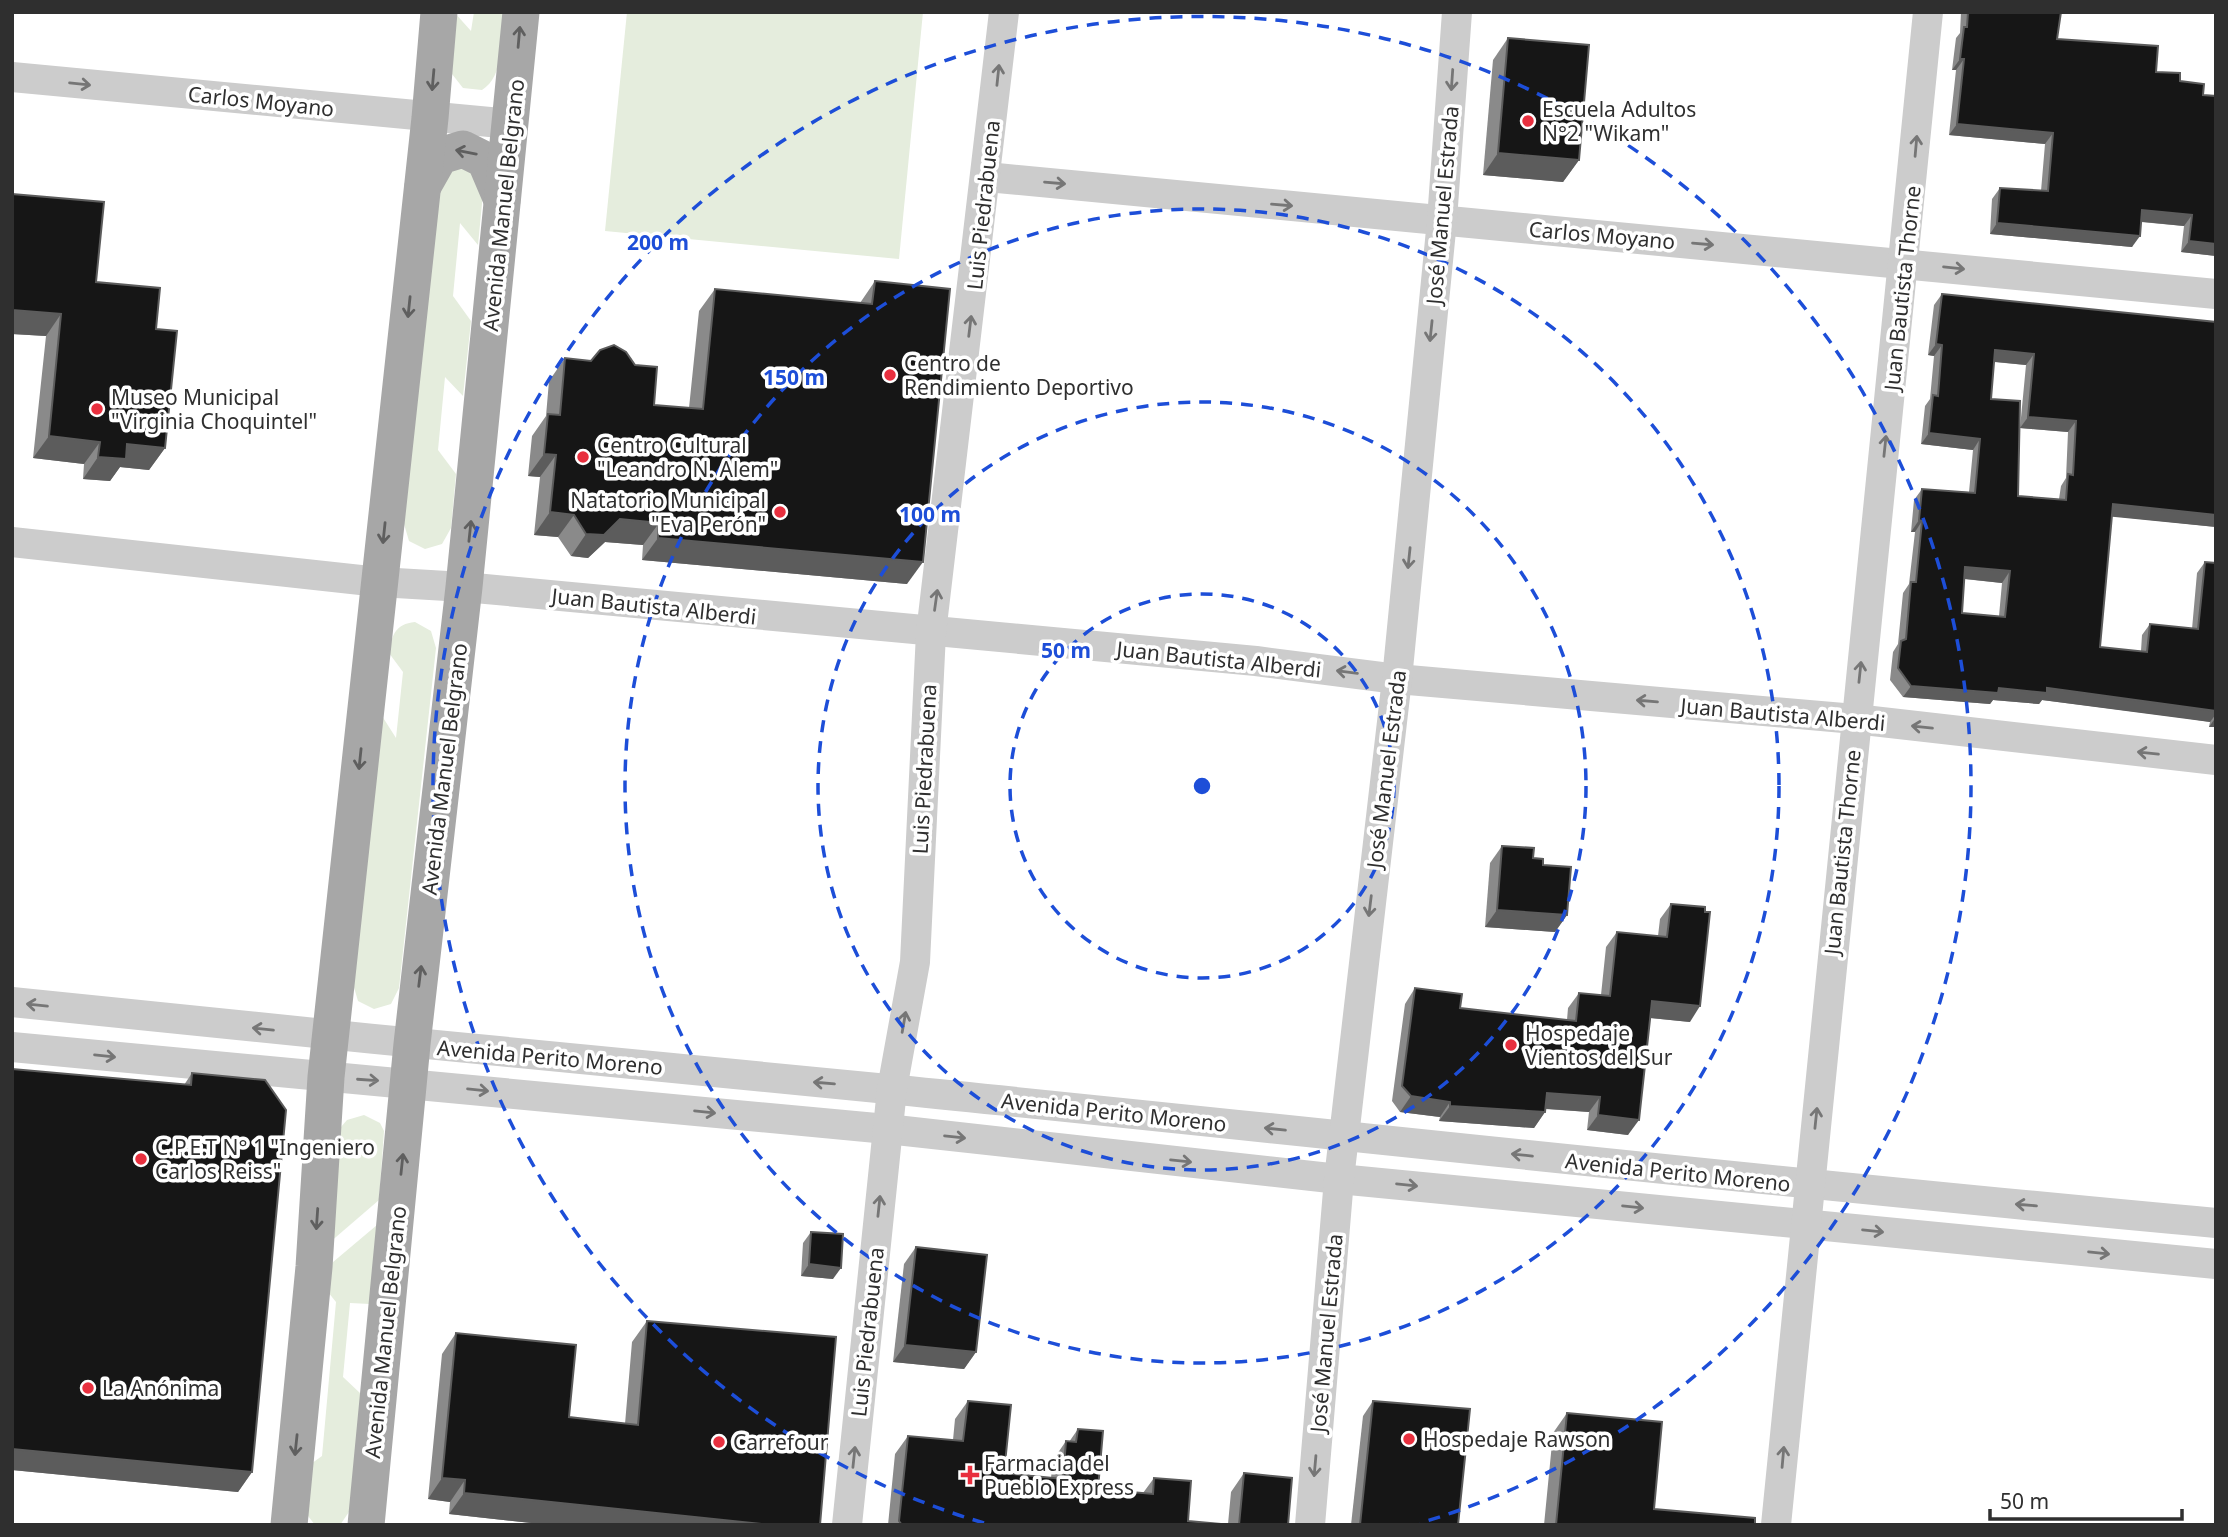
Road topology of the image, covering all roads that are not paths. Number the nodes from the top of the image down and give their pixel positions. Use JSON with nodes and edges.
{"nodes":[{"id":1,"x":439,"y":12,"type":"edge"},
{"id":2,"x":521,"y":12,"type":"edge"},
{"id":3,"x":1004,"y":12,"type":"edge"},
{"id":4,"x":1457,"y":12,"type":"edge"},
{"id":5,"x":1928,"y":12,"type":"edge"},
{"id":6,"x":12,"y":77,"type":"edge"},
{"id":7,"x":430,"y":118,"type":"junction"},
{"id":8,"x":511,"y":124,"type":"junction"},
{"id":9,"x":987,"y":177,"type":"junction"},
{"id":10,"x":422,"y":188,"type":"junction"},
{"id":11,"x":502,"y":200,"type":"junction"},
{"id":12,"x":1442,"y":220,"type":"junction"},
{"id":13,"x":1905,"y":263,"type":"junction"},
{"id":14,"x":2216,"y":294,"type":"edge"},
{"id":15,"x":12,"y":542,"type":"edge"},
{"id":16,"x":379,"y":582,"type":"junction"},
{"id":17,"x":464,"y":587,"type":"junction"},
{"id":18,"x":931,"y":632,"type":"junction"},
{"id":19,"x":1397,"y":678,"type":"junction"},
{"id":20,"x":1855,"y":719,"type":"junction"},
{"id":21,"x":2216,"y":760,"type":"edge"},
{"id":22,"x":12,"y":1002,"type":"edge"},
{"id":23,"x":331,"y":1037,"type":"junction"},
{"id":24,"x":412,"y":1044,"type":"junction"},
{"id":25,"x":12,"y":1047,"type":"edge"},
{"id":26,"x":327,"y":1077,"type":"junction"},
{"id":27,"x":410,"y":1083,"type":"junction"},
{"id":28,"x":892,"y":1089,"type":"junction"},
{"id":29,"x":887,"y":1129,"type":"junction"},
{"id":30,"x":1343,"y":1136,"type":"junction"},
{"id":31,"x":1339,"y":1179,"type":"junction"},
{"id":32,"x":1809,"y":1186,"type":"junction"},
{"id":33,"x":2216,"y":1223,"type":"edge"},
{"id":34,"x":1805,"y":1224,"type":"junction"},
{"id":35,"x":2216,"y":1264,"type":"edge"},
{"id":36,"x":289,"y":1525,"type":"edge"},
{"id":37,"x":366,"y":1525,"type":"edge"},
{"id":38,"x":847,"y":1525,"type":"edge"},
{"id":39,"x":1310,"y":1525,"type":"edge"},
{"id":40,"x":1776,"y":1525,"type":"edge"}],
"edges":[{"from":1,"to":7,"type":"main road","one_way":true},
{"from":8,"to":2,"type":"main road","name":"Avenida Manuel Belgrano","one_way":true},
{"from":9,"to":3,"type":"street","name":"Luis Piedrabuena","one_way":true},
{"from":4,"to":12,"type":"street","name":"José Manuel Estrada","one_way":true},
{"from":13,"to":5,"type":"street","name":"Juan Bautista Thorne","one_way":true},
{"from":6,"to":7,"type":"street","name":"Carlos Moyano","one_way":true},
{"from":7,"to":8,"type":"street","name":"Carlos Moyano"},
{"from":7,"to":10,"type":"main road"},
{"from":8,"to":11,"type":"main road","name":"Avenida Manuel Belgrano"},
{"from":9,"to":12,"type":"street","name":"Carlos Moyano","one_way":true},
{"from":18,"to":9,"type":"street","name":"Luis Piedrabuena","one_way":true},
{"from":11,"to":10,"type":"main road","one_way":true},
{"from":10,"to":16,"type":"main road","one_way":true},
{"from":17,"to":11,"type":"main road","name":"Avenida Manuel Belgrano","one_way":true},
{"from":12,"to":13,"type":"street","name":"Carlos Moyano","one_way":true},
{"from":12,"to":19,"type":"street","name":"José Manuel Estrada","one_way":true},
{"from":13,"to":14,"type":"street","name":"Carlos Moyano","one_way":true},
{"from":20,"to":13,"type":"street","name":"Juan Bautista Thorne","one_way":true},
{"from":15,"to":16,"type":"street","name":"Juan Bautista Alberdi"},
{"from":16,"to":17,"type":"street","name":"Juan Bautista Alberdi"},
{"from":16,"to":23,"type":"main road","one_way":true},
{"from":17,"to":18,"type":"street","name":"Juan Bautista Alberdi"},
{"from":24,"to":17,"type":"main road","name":"Avenida Manuel Belgrano","one_way":true},
{"from":19,"to":18,"type":"street","name":"Juan Bautista Alberdi","one_way":true},
{"from":28,"to":18,"type":"street","name":"Luis Piedrabuena","one_way":true},
{"from":20,"to":19,"type":"street","name":"Juan Bautista Alberdi","one_way":true},
{"from":19,"to":30,"type":"street","name":"José Manuel Estrada","one_way":true},
{"from":21,"to":20,"type":"street","name":"Juan Bautista Alberdi","one_way":true},
{"from":32,"to":20,"type":"street","name":"Juan Bautista Thorne","one_way":true},
{"from":23,"to":22,"type":"street","name":"Avenida Perito Moreno","one_way":true},
{"from":23,"to":24,"type":"street","name":"Avenida Perito Moreno"},
{"from":23,"to":26,"type":"main road"},
{"from":24,"to":27,"type":"main road","name":"Avenida Manuel Belgrano"},
{"from":28,"to":24,"type":"street","name":"Avenida Perito Moreno","one_way":true},
{"from":25,"to":26,"type":"street","name":"Avenida Perito Moreno","one_way":true},
{"from":26,"to":27,"type":"street","name":"Avenida Perito Moreno","one_way":true},
{"from":26,"to":36,"type":"main road","one_way":true},
{"from":27,"to":29,"type":"street","name":"Avenida Perito Moreno","one_way":true},
{"from":37,"to":27,"type":"main road","name":"Avenida Manuel Belgrano","one_way":true},
{"from":28,"to":29,"type":"street","name":"Luis Piedrabuena"},
{"from":30,"to":28,"type":"street","name":"Avenida Perito Moreno","one_way":true},
{"from":29,"to":31,"type":"street","name":"Avenida Perito Moreno","one_way":true},
{"from":38,"to":29,"type":"street","name":"Luis Piedrabuena","one_way":true},
{"from":30,"to":31,"type":"street","name":"José Manuel Estrada"},
{"from":32,"to":30,"type":"street","name":"Avenida Perito Moreno","one_way":true},
{"from":31,"to":34,"type":"street","name":"Avenida Perito Moreno","one_way":true},
{"from":31,"to":39,"type":"street","name":"José Manuel Estrada","one_way":true},
{"from":33,"to":32,"type":"street","name":"Avenida Perito Moreno","one_way":true},
{"from":32,"to":34,"type":"street","name":"Juan Bautista Thorne"},
{"from":34,"to":35,"type":"street","name":"Avenida Perito Moreno","one_way":true},
{"from":40,"to":34,"type":"street","name":"Juan Bautista Thorne","one_way":true}]}
